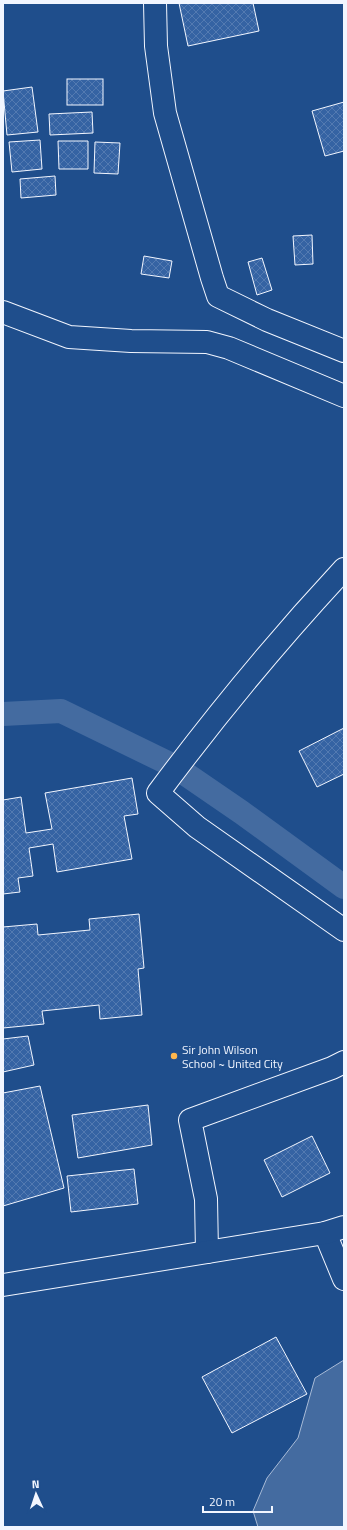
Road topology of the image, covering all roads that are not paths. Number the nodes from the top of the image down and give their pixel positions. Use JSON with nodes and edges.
{"nodes":[{"id":1,"x":155,"y":3,"type":"edge"},
{"id":2,"x":3,"y":312,"type":"edge"},
{"id":3,"x":344,"y":351,"type":"edge"},
{"id":4,"x":344,"y":396,"type":"edge"},
{"id":5,"x":344,"y":569,"type":"edge"},
{"id":6,"x":344,"y":930,"type":"edge"},
{"id":7,"x":344,"y":1062,"type":"edge"},
{"id":8,"x":334,"y":1230,"type":"edge"},
{"id":9,"x":208,"y":1252,"type":"junction"},
{"id":10,"x":344,"y":1279,"type":"edge"},
{"id":11,"x":3,"y":1286,"type":"edge"}],
"edges":[{"from":1,"to":3,"type":"street"},
{"from":2,"to":4,"type":"street"},
{"from":5,"to":6,"type":"street"},
{"from":7,"to":9,"type":"street"},
{"from":8,"to":9,"type":"street"},
{"from":8,"to":10,"type":"street"},
{"from":9,"to":11,"type":"street"}]}
